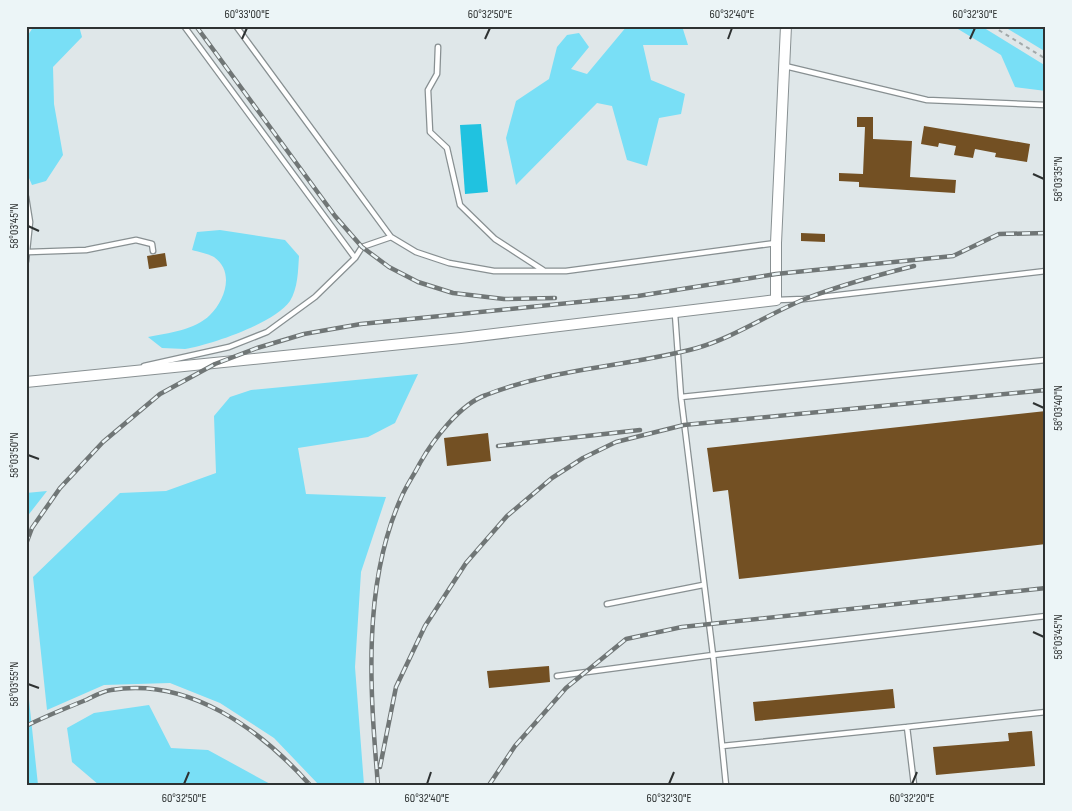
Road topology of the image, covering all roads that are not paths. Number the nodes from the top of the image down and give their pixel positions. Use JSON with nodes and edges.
{"nodes":[{"id":1,"x":184,"y":26,"type":"edge"},
{"id":2,"x":236,"y":26,"type":"edge"},
{"id":3,"x":786,"y":26,"type":"edge"},
{"id":4,"x":438,"y":47,"type":"dead end"},
{"id":5,"x":785,"y":66,"type":"junction"},
{"id":6,"x":1046,"y":105,"type":"edge"},
{"id":7,"x":26,"y":197,"type":"edge"},
{"id":8,"x":391,"y":237,"type":"junction"},
{"id":9,"x":776,"y":243,"type":"junction"},
{"id":10,"x":153,"y":251,"type":"dead end"},
{"id":11,"x":29,"y":252,"type":"junction"},
{"id":12,"x":355,"y":258,"type":"junction"},
{"id":13,"x":26,"y":261,"type":"edge"},
{"id":14,"x":544,"y":271,"type":"junction"},
{"id":15,"x":1046,"y":271,"type":"edge"},
{"id":16,"x":776,"y":300,"type":"junction"},
{"id":17,"x":675,"y":312,"type":"junction"},
{"id":18,"x":1046,"y":360,"type":"edge"},
{"id":19,"x":115,"y":374,"type":"junction"},
{"id":20,"x":26,"y":382,"type":"edge"},
{"id":21,"x":681,"y":397,"type":"junction"},
{"id":22,"x":703,"y":585,"type":"junction"},
{"id":23,"x":606,"y":604,"type":"dead end"},
{"id":24,"x":1046,"y":616,"type":"edge"},
{"id":25,"x":714,"y":655,"type":"junction"},
{"id":26,"x":557,"y":676,"type":"dead end"},
{"id":27,"x":1046,"y":712,"type":"edge"},
{"id":28,"x":907,"y":727,"type":"junction"},
{"id":29,"x":722,"y":746,"type":"junction"},
{"id":30,"x":726,"y":785,"type":"edge"},
{"id":31,"x":914,"y":785,"type":"edge"}],
"edges":[{"from":1,"to":12,"type":"lane"},
{"from":2,"to":8,"type":"lane"},
{"from":3,"to":5,"type":"street"},
{"from":4,"to":14,"type":"lane"},
{"from":5,"to":6,"type":"lane"},
{"from":5,"to":9,"type":"street"},
{"from":7,"to":11,"type":"lane"},
{"from":8,"to":12,"type":"lane"},
{"from":8,"to":14,"type":"lane"},
{"from":9,"to":14,"type":"lane"},
{"from":9,"to":16,"type":"street"},
{"from":10,"to":11,"type":"lane"},
{"from":11,"to":13,"type":"lane"},
{"from":12,"to":19,"type":"lane"},
{"from":15,"to":16,"type":"lane"},
{"from":16,"to":17,"type":"street"},
{"from":17,"to":19,"type":"street"},
{"from":17,"to":21,"type":"lane"},
{"from":18,"to":21,"type":"lane"},
{"from":19,"to":20,"type":"street"},
{"from":21,"to":22,"type":"lane"},
{"from":22,"to":23,"type":"lane"},
{"from":22,"to":25,"type":"lane"},
{"from":24,"to":25,"type":"lane"},
{"from":25,"to":26,"type":"lane"},
{"from":25,"to":29,"type":"lane"},
{"from":27,"to":28,"type":"lane"},
{"from":28,"to":29,"type":"lane"},
{"from":28,"to":31,"type":"lane"},
{"from":29,"to":30,"type":"lane"}]}
